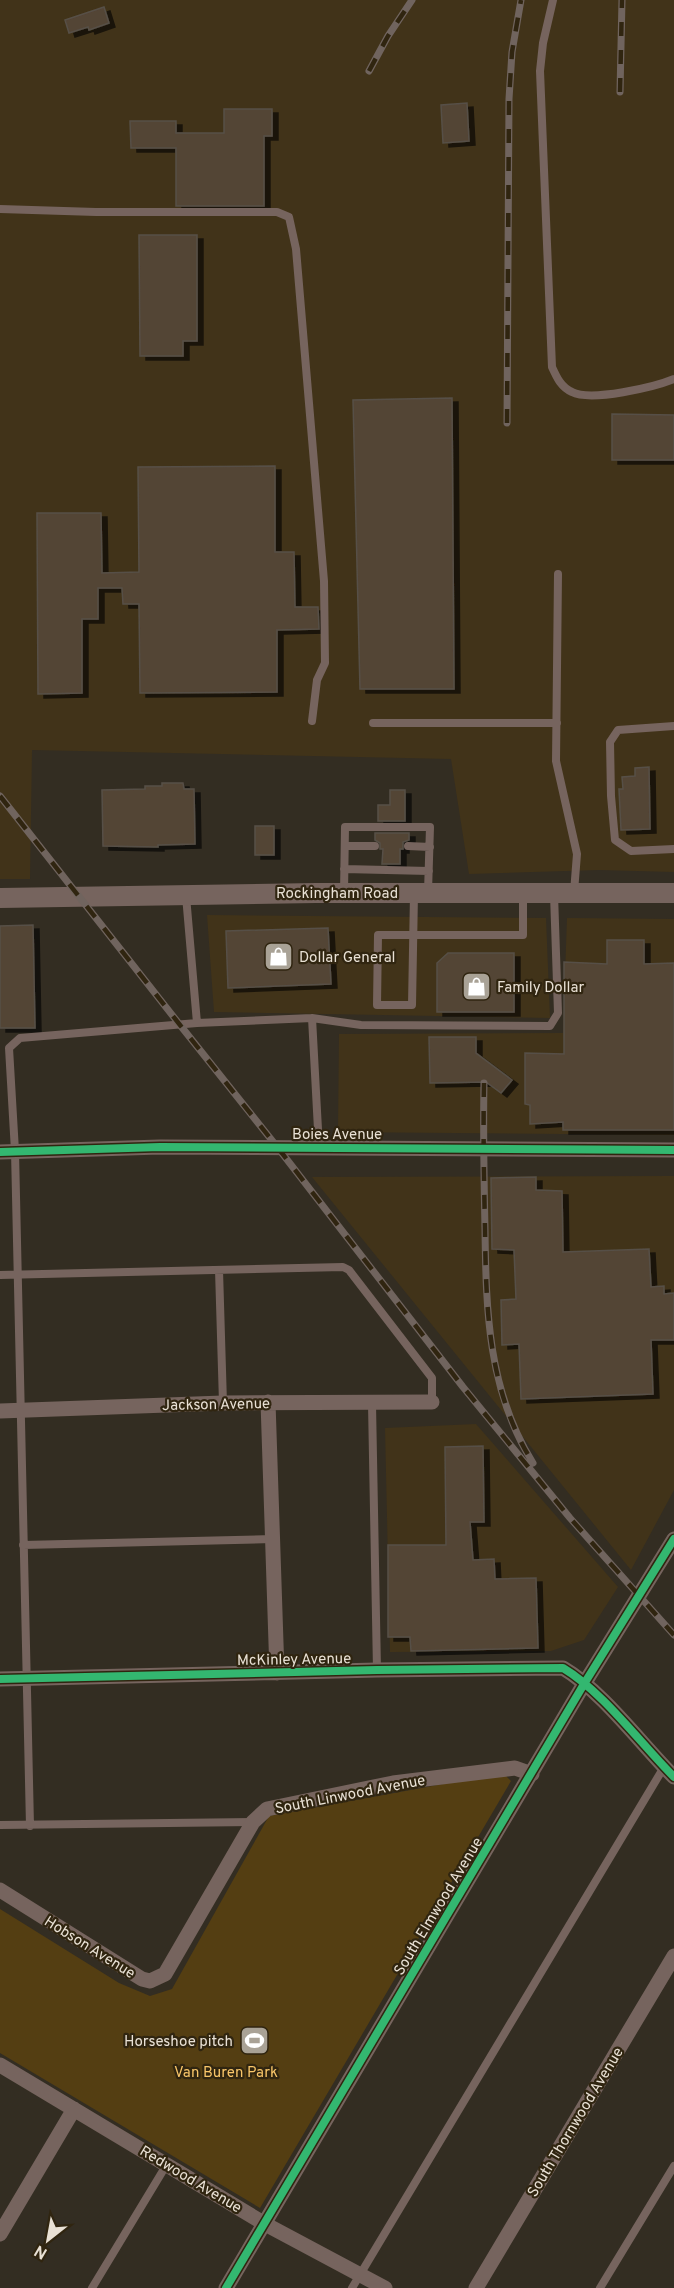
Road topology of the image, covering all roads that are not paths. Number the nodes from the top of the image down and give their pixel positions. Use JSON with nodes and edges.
{"nodes":[{"id":1,"x":553,"y":0,"type":"edge"},
{"id":2,"x":0,"y":209,"type":"edge"},
{"id":3,"x":674,"y":379,"type":"edge"},
{"id":4,"x":558,"y":574,"type":"dead end"},
{"id":5,"x":312,"y":721,"type":"dead end"},
{"id":6,"x":373,"y":723,"type":"dead end"},
{"id":7,"x":557,"y":723,"type":"junction"},
{"id":8,"x":674,"y":726,"type":"edge"},
{"id":9,"x":345,"y":846,"type":"junction"},
{"id":10,"x":375,"y":846,"type":"dead end"},
{"id":11,"x":408,"y":846,"type":"dead end"},
{"id":12,"x":430,"y":847,"type":"junction"},
{"id":13,"x":674,"y":849,"type":"edge"},
{"id":14,"x":344,"y":869,"type":"junction"},
{"id":15,"x":429,"y":871,"type":"junction"},
{"id":16,"x":344,"y":892,"type":"junction"},
{"id":17,"x":421,"y":893,"type":"junction"},
{"id":18,"x":523,"y":893,"type":"junction"},
{"id":19,"x":554,"y":893,"type":"junction"},
{"id":20,"x":674,"y":893,"type":"edge"},
{"id":21,"x":186,"y":894,"type":"junction"},
{"id":22,"x":574,"y":894,"type":"junction"},
{"id":23,"x":0,"y":898,"type":"edge"},
{"id":24,"x":412,"y":936,"type":"junction"},
{"id":25,"x":312,"y":1018,"type":"junction"},
{"id":26,"x":197,"y":1023,"type":"junction"},
{"id":27,"x":319,"y":1148,"type":"junction"},
{"id":28,"x":674,"y":1150,"type":"edge"},
{"id":29,"x":8,"y":1151,"type":"edge"},
{"id":30,"x":219,"y":1270,"type":"junction"},
{"id":31,"x":0,"y":1275,"type":"edge"},
{"id":32,"x":18,"y":1275,"type":"junction"},
{"id":33,"x":268,"y":1402,"type":"junction"},
{"id":34,"x":432,"y":1402,"type":"joint"},
{"id":35,"x":223,"y":1403,"type":"junction"},
{"id":36,"x":372,"y":1404,"type":"junction"},
{"id":37,"x":21,"y":1410,"type":"junction"},
{"id":38,"x":0,"y":1411,"type":"edge"},
{"id":39,"x":273,"y":1539,"type":"junction"},
{"id":40,"x":674,"y":1539,"type":"edge"},
{"id":41,"x":23,"y":1545,"type":"junction"},
{"id":42,"x":669,"y":1554,"type":"edge"},
{"id":43,"x":377,"y":1670,"type":"junction"},
{"id":44,"x":277,"y":1672,"type":"junction"},
{"id":45,"x":25,"y":1678,"type":"junction"},
{"id":46,"x":0,"y":1679,"type":"edge"},
{"id":47,"x":584,"y":1683,"type":"junction"},
{"id":48,"x":669,"y":1772,"type":"edge"},
{"id":49,"x":532,"y":1774,"type":"junction"},
{"id":50,"x":253,"y":1822,"type":"junction"},
{"id":51,"x":0,"y":1825,"type":"edge"},
{"id":52,"x":30,"y":1826,"type":"junction"},
{"id":53,"x":0,"y":1890,"type":"edge"},
{"id":54,"x":175,"y":1956,"type":"joint"},
{"id":55,"x":674,"y":1956,"type":"edge"},
{"id":56,"x":0,"y":2065,"type":"edge"},
{"id":57,"x":74,"y":2109,"type":"junction"},
{"id":58,"x":167,"y":2164,"type":"junction"},
{"id":59,"x":674,"y":2166,"type":"edge"},
{"id":60,"x":265,"y":2224,"type":"junction"},
{"id":61,"x":0,"y":2233,"type":"edge"},
{"id":62,"x":356,"y":2282,"type":"edge"},
{"id":63,"x":92,"y":2288,"type":"edge"},
{"id":64,"x":226,"y":2288,"type":"edge"},
{"id":65,"x":385,"y":2288,"type":"edge"},
{"id":66,"x":476,"y":2288,"type":"edge"},
{"id":67,"x":600,"y":2288,"type":"edge"}],
"edges":[{"from":1,"to":3,"type":"lane"},
{"from":2,"to":5,"type":"lane"},
{"from":4,"to":7,"type":"lane"},
{"from":6,"to":7,"type":"lane"},
{"from":7,"to":22,"type":"lane"},
{"from":8,"to":13,"type":"lane"},
{"from":9,"to":10,"type":"lane"},
{"from":9,"to":12,"type":"lane"},
{"from":9,"to":14,"type":"lane"},
{"from":11,"to":12,"type":"lane"},
{"from":12,"to":15,"type":"lane"},
{"from":14,"to":15,"type":"lane"},
{"from":14,"to":16,"type":"lane"},
{"from":15,"to":17,"type":"lane"},
{"from":16,"to":17,"type":"street","name":"Rockingham Road"},
{"from":16,"to":21,"type":"street","name":"Rockingham Road"},
{"from":17,"to":18,"type":"street","name":"Rockingham Road"},
{"from":17,"to":24,"type":"lane"},
{"from":18,"to":19,"type":"street","name":"Rockingham Road"},
{"from":18,"to":24,"type":"lane"},
{"from":19,"to":22,"type":"street","name":"Rockingham Road"},
{"from":19,"to":25,"type":"lane"},
{"from":20,"to":22,"type":"street","name":"Rockingham Road"},
{"from":21,"to":23,"type":"street","name":"Rockingham Road"},
{"from":21,"to":26,"type":"lane"},
{"from":24,"to":24,"type":"lane"},
{"from":25,"to":26,"type":"lane"},
{"from":25,"to":27,"type":"lane"},
{"from":26,"to":29,"type":"lane"},
{"from":27,"to":28,"type":"street","name":"Boies Avenue"},
{"from":27,"to":29,"type":"street","name":"Boies Avenue"},
{"from":29,"to":32,"type":"lane"},
{"from":30,"to":32,"type":"lane"},
{"from":30,"to":34,"type":"lane"},
{"from":30,"to":35,"type":"lane"},
{"from":31,"to":32,"type":"lane"},
{"from":32,"to":37,"type":"lane"},
{"from":33,"to":35,"type":"street","name":"Jackson Avenue"},
{"from":33,"to":36,"type":"street","name":"Jackson Avenue"},
{"from":33,"to":39,"type":"street"},
{"from":34,"to":36,"type":"street","name":"Jackson Avenue"},
{"from":35,"to":37,"type":"street","name":"Jackson Avenue"},
{"from":36,"to":43,"type":"lane"},
{"from":37,"to":38,"type":"street","name":"Jackson Avenue"},
{"from":37,"to":41,"type":"lane"},
{"from":39,"to":41,"type":"lane"},
{"from":39,"to":44,"type":"street"},
{"from":40,"to":42,"type":"street","name":"South Elmwood Avenue"},
{"from":41,"to":45,"type":"lane"},
{"from":42,"to":47,"type":"street","name":"South Elmwood Avenue"},
{"from":43,"to":44,"type":"street","name":"McKinley Avenue"},
{"from":43,"to":47,"type":"street","name":"McKinley Avenue"},
{"from":44,"to":45,"type":"street","name":"McKinley Avenue"},
{"from":45,"to":46,"type":"street","name":"McKinley Avenue"},
{"from":45,"to":52,"type":"lane"},
{"from":47,"to":48,"type":"street","name":"McKinley Avenue"},
{"from":47,"to":49,"type":"street","name":"South Elmwood Avenue"},
{"from":48,"to":62,"type":"lane"},
{"from":49,"to":50,"type":"street","name":"South Linwood Avenue"},
{"from":49,"to":60,"type":"street","name":"South Elmwood Avenue"},
{"from":50,"to":52,"type":"lane"},
{"from":50,"to":54,"type":"street","name":"South Linwood Avenue"},
{"from":51,"to":52,"type":"lane"},
{"from":53,"to":54,"type":"street","name":"Hobson Avenue"},
{"from":55,"to":66,"type":"street","name":"South Thornwood Avenue"},
{"from":56,"to":57,"type":"street","name":"Redwood Avenue"},
{"from":57,"to":58,"type":"street","name":"Redwood Avenue"},
{"from":57,"to":61,"type":"street"},
{"from":58,"to":60,"type":"street","name":"Redwood Avenue"},
{"from":58,"to":63,"type":"lane"},
{"from":59,"to":67,"type":"lane"},
{"from":60,"to":62,"type":"street","name":"Redwood Avenue"},
{"from":60,"to":64,"type":"street","name":"South Elmwood Avenue"},
{"from":62,"to":65,"type":"street","name":"Redwood Avenue"}]}
